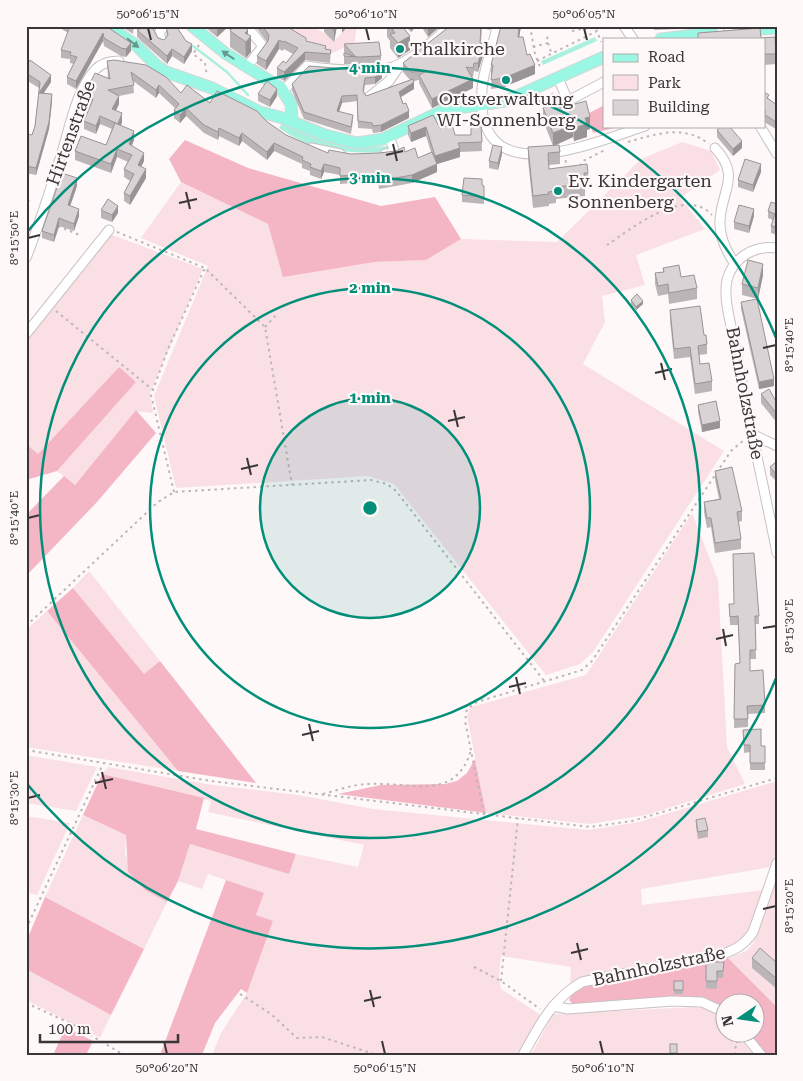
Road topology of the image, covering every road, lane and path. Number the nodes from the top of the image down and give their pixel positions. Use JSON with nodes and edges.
{"nodes":[{"id":1,"x":108,"y":26,"type":"edge"},
{"id":2,"x":164,"y":26,"type":"edge"},
{"id":3,"x":192,"y":26,"type":"edge"},
{"id":4,"x":449,"y":26,"type":"edge"},
{"id":5,"x":497,"y":26,"type":"edge"},
{"id":6,"x":530,"y":26,"type":"edge"},
{"id":7,"x":624,"y":26,"type":"edge"},
{"id":8,"x":248,"y":28,"type":"edge"},
{"id":9,"x":777,"y":28,"type":"edge"},
{"id":10,"x":729,"y":29,"type":"edge"},
{"id":11,"x":572,"y":31,"type":"dead end"},
{"id":12,"x":597,"y":32,"type":"junction"},
{"id":13,"x":548,"y":36,"type":"dead end"},
{"id":14,"x":632,"y":38,"type":"edge"},
{"id":15,"x":668,"y":38,"type":"edge"},
{"id":16,"x":162,"y":42,"type":"edge"},
{"id":17,"x":601,"y":42,"type":"dead end"},
{"id":18,"x":548,"y":43,"type":"junction"},
{"id":19,"x":198,"y":46,"type":"dead end"},
{"id":20,"x":533,"y":47,"type":"junction"},
{"id":21,"x":552,"y":55,"type":"junction"},
{"id":22,"x":603,"y":57,"type":"edge"},
{"id":23,"x":538,"y":61,"type":"junction"},
{"id":24,"x":126,"y":62,"type":"edge"},
{"id":25,"x":403,"y":62,"type":"junction"},
{"id":26,"x":155,"y":64,"type":"junction"},
{"id":27,"x":143,"y":67,"type":"edge"},
{"id":28,"x":247,"y":67,"type":"junction"},
{"id":29,"x":541,"y":69,"type":"dead end"},
{"id":30,"x":558,"y":78,"type":"junction"},
{"id":31,"x":603,"y":83,"type":"edge"},
{"id":32,"x":205,"y":85,"type":"junction"},
{"id":33,"x":284,"y":90,"type":"junction"},
{"id":34,"x":552,"y":93,"type":"dead end"},
{"id":35,"x":369,"y":97,"type":"edge"},
{"id":36,"x":482,"y":105,"type":"junction"},
{"id":37,"x":556,"y":107,"type":"edge"},
{"id":38,"x":292,"y":122,"type":"junction"},
{"id":39,"x":639,"y":128,"type":"edge"},
{"id":40,"x":761,"y":128,"type":"edge"},
{"id":41,"x":389,"y":136,"type":"junction"},
{"id":42,"x":633,"y":141,"type":"dead end"},
{"id":43,"x":302,"y":144,"type":"edge"},
{"id":44,"x":715,"y":148,"type":"joint"},
{"id":45,"x":573,"y":150,"type":"junction"},
{"id":46,"x":605,"y":150,"type":"dead end"},
{"id":47,"x":777,"y":154,"type":"edge"},
{"id":48,"x":374,"y":155,"type":"edge"},
{"id":49,"x":353,"y":156,"type":"edge"},
{"id":50,"x":579,"y":167,"type":"edge"},
{"id":51,"x":562,"y":172,"type":"edge"},
{"id":52,"x":58,"y":226,"type":"edge"},
{"id":53,"x":110,"y":230,"type":"joint"},
{"id":54,"x":720,"y":230,"type":"junction"},
{"id":55,"x":82,"y":236,"type":"dead end"},
{"id":56,"x":607,"y":245,"type":"dead end"},
{"id":57,"x":777,"y":248,"type":"edge"},
{"id":58,"x":26,"y":258,"type":"edge"},
{"id":59,"x":734,"y":264,"type":"junction"},
{"id":60,"x":205,"y":268,"type":"junction"},
{"id":61,"x":49,"y":306,"type":"junction"},
{"id":62,"x":276,"y":315,"type":"dead end"},
{"id":63,"x":265,"y":327,"type":"junction"},
{"id":64,"x":26,"y":334,"type":"edge"},
{"id":65,"x":153,"y":390,"type":"junction"},
{"id":66,"x":754,"y":435,"type":"junction"},
{"id":67,"x":777,"y":446,"type":"edge"},
{"id":68,"x":292,"y":485,"type":"junction"},
{"id":69,"x":174,"y":492,"type":"junction"},
{"id":70,"x":777,"y":553,"type":"edge"},
{"id":71,"x":26,"y":626,"type":"edge"},
{"id":72,"x":544,"y":682,"type":"junction"},
{"id":73,"x":472,"y":748,"type":"junction"},
{"id":74,"x":26,"y":750,"type":"edge"},
{"id":75,"x":103,"y":764,"type":"junction"},
{"id":76,"x":777,"y":778,"type":"edge"},
{"id":77,"x":321,"y":794,"type":"junction"},
{"id":78,"x":484,"y":814,"type":"junction"},
{"id":79,"x":518,"y":818,"type":"junction"},
{"id":80,"x":777,"y":863,"type":"edge"},
{"id":81,"x":26,"y":929,"type":"edge"},
{"id":82,"x":474,"y":967,"type":"dead end"},
{"id":83,"x":501,"y":982,"type":"junction"},
{"id":84,"x":240,"y":994,"type":"dead end"},
{"id":85,"x":26,"y":1003,"type":"edge"},
{"id":86,"x":716,"y":1008,"type":"edge"},
{"id":87,"x":549,"y":1009,"type":"junction"},
{"id":88,"x":752,"y":1044,"type":"edge"},
{"id":89,"x":124,"y":1055,"type":"edge"},
{"id":90,"x":377,"y":1055,"type":"edge"},
{"id":91,"x":523,"y":1055,"type":"edge"},
{"id":92,"x":760,"y":1055,"type":"edge"}],
"edges":[{"from":1,"to":26,"type":"main road","one_way":true},
{"from":2,"to":16,"type":"street"},
{"from":28,"to":3,"type":"main road","one_way":true},
{"from":4,"to":25,"type":"street"},
{"from":5,"to":36,"type":"street"},
{"from":6,"to":20,"type":"path"},
{"from":7,"to":14,"type":"street"},
{"from":8,"to":28,"type":"street"},
{"from":9,"to":10,"type":"main road"},
{"from":10,"to":15,"type":"main road"},
{"from":11,"to":12,"type":"path"},
{"from":12,"to":17,"type":"path"},
{"from":12,"to":21,"type":"path"},
{"from":13,"to":18,"type":"path"},
{"from":18,"to":20,"type":"path"},
{"from":18,"to":21,"type":"path"},
{"from":19,"to":32,"type":"path"},
{"from":20,"to":23,"type":"path"},
{"from":21,"to":23,"type":"path"},
{"from":22,"to":30,"type":"main road"},
{"from":23,"to":29,"type":"path"},
{"from":24,"to":58,"type":"street","name":"Hirtenstraße"},
{"from":25,"to":33,"type":"street"},
{"from":25,"to":35,"type":"street"},
{"from":26,"to":27,"type":"street"},
{"from":26,"to":32,"type":"main road"},
{"from":28,"to":33,"type":"main road"},
{"from":30,"to":31,"type":"street"},
{"from":30,"to":36,"type":"main road"},
{"from":32,"to":38,"type":"main road"},
{"from":33,"to":38,"type":"main road"},
{"from":34,"to":37,"type":"path"},
{"from":36,"to":41,"type":"main road"},
{"from":36,"to":45,"type":"street"},
{"from":38,"to":41,"type":"main road"},
{"from":39,"to":45,"type":"street"},
{"from":40,"to":47,"type":"street"},
{"from":41,"to":48,"type":"street"},
{"from":42,"to":44,"type":"path"},
{"from":43,"to":49,"type":"street"},
{"from":44,"to":54,"type":"street"},
{"from":45,"to":51,"type":"path"},
{"from":46,"to":50,"type":"path"},
{"from":52,"to":55,"type":"path"},
{"from":53,"to":60,"type":"path"},
{"from":53,"to":61,"type":"street"},
{"from":54,"to":56,"type":"path"},
{"from":54,"to":59,"type":"street"},
{"from":57,"to":59,"type":"street"},
{"from":59,"to":66,"type":"street","name":"Bahnholzstraße"},
{"from":60,"to":63,"type":"path"},
{"from":60,"to":65,"type":"path"},
{"from":61,"to":64,"type":"street"},
{"from":61,"to":65,"type":"path"},
{"from":62,"to":63,"type":"path"},
{"from":63,"to":68,"type":"path"},
{"from":65,"to":69,"type":"path"},
{"from":66,"to":67,"type":"street"},
{"from":66,"to":70,"type":"street","name":"Bahnholzstraße"},
{"from":66,"to":72,"type":"path"},
{"from":68,"to":69,"type":"path"},
{"from":68,"to":72,"type":"path"},
{"from":69,"to":71,"type":"path"},
{"from":72,"to":73,"type":"path"},
{"from":73,"to":77,"type":"path"},
{"from":73,"to":78,"type":"path"},
{"from":74,"to":75,"type":"path"},
{"from":75,"to":77,"type":"path"},
{"from":75,"to":81,"type":"path"},
{"from":76,"to":79,"type":"path"},
{"from":77,"to":78,"type":"path"},
{"from":78,"to":79,"type":"path"},
{"from":79,"to":83,"type":"path"},
{"from":80,"to":87,"type":"street","name":"Bahnholzstraße"},
{"from":82,"to":83,"type":"path"},
{"from":83,"to":87,"type":"path"},
{"from":84,"to":90,"type":"path"},
{"from":85,"to":89,"type":"path"},
{"from":86,"to":87,"type":"street"},
{"from":87,"to":91,"type":"street","name":"Bahnholzstraße"},
{"from":88,"to":92,"type":"street"}]}
